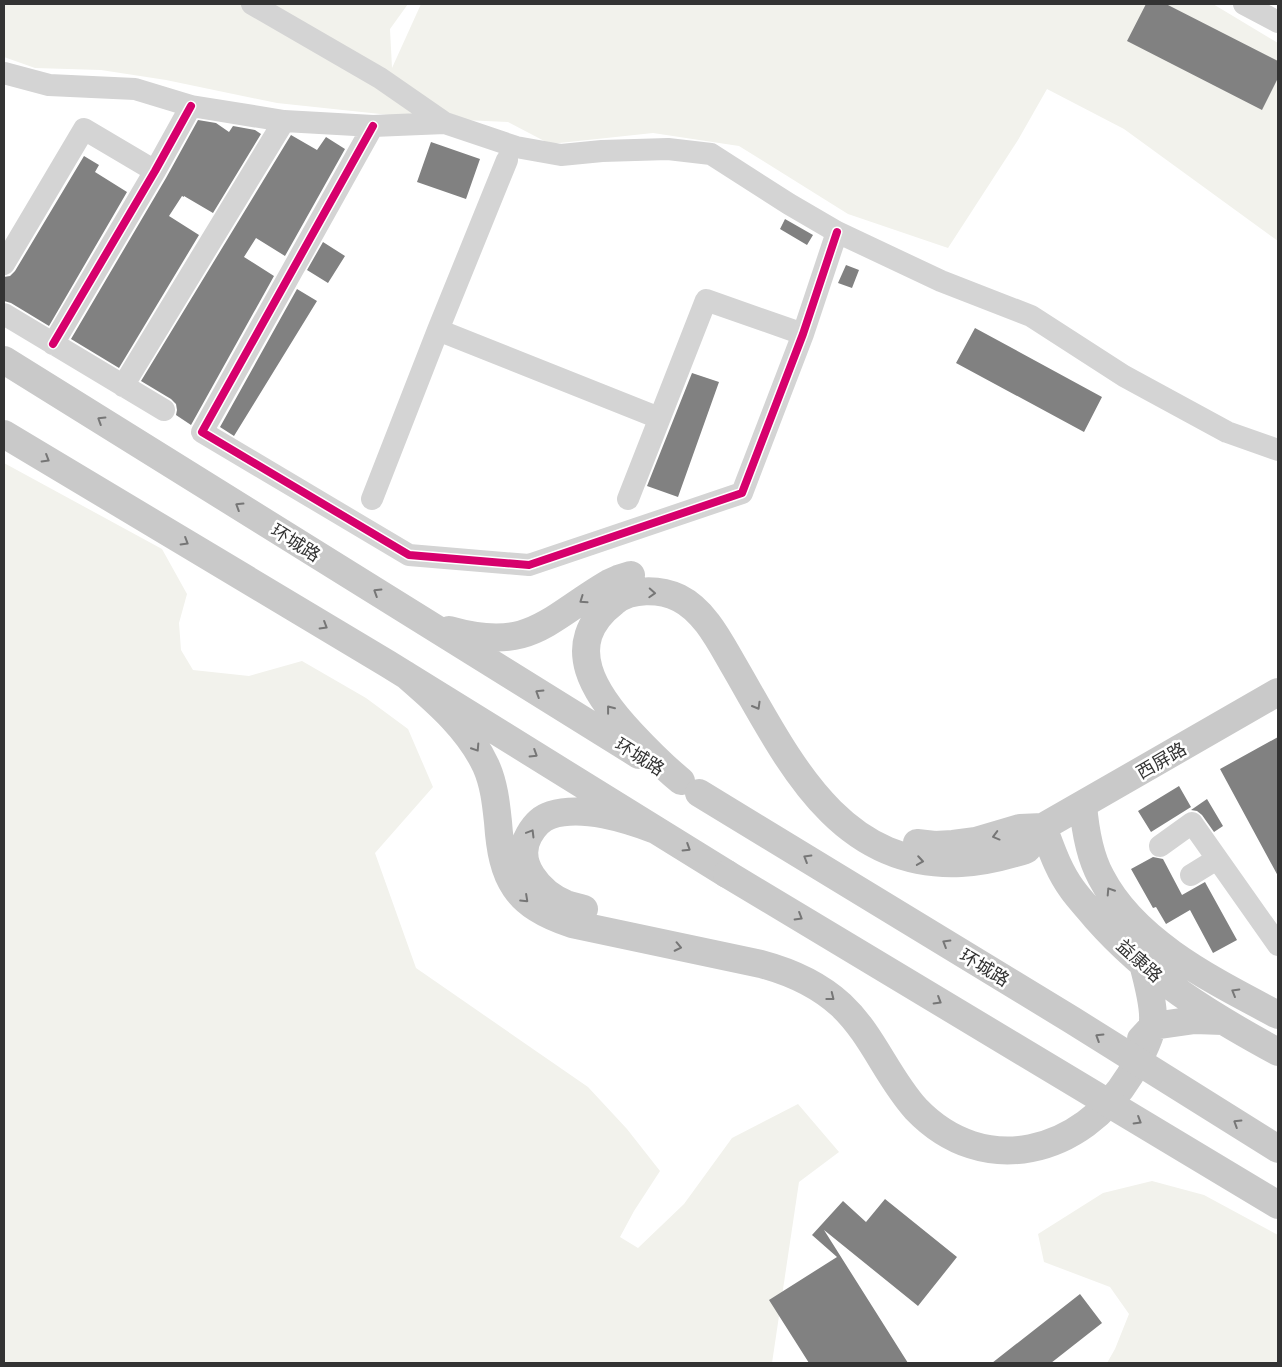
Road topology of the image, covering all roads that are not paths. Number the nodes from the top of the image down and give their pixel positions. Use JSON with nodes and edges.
{"nodes":[{"id":1,"x":252,"y":4,"type":"edge"},
{"id":2,"x":1244,"y":4,"type":"edge"},
{"id":3,"x":1278,"y":22,"type":"edge"},
{"id":4,"x":4,"y":73,"type":"edge"},
{"id":5,"x":191,"y":106,"type":"junction"},
{"id":6,"x":284,"y":121,"type":"junction"},
{"id":7,"x":445,"y":123,"type":"junction"},
{"id":8,"x":373,"y":126,"type":"junction"},
{"id":9,"x":507,"y":160,"type":"dead end"},
{"id":10,"x":155,"y":171,"type":"junction"},
{"id":11,"x":837,"y":232,"type":"junction"},
{"id":12,"x":4,"y":264,"type":"edge"},
{"id":13,"x":4,"y":314,"type":"edge"},
{"id":14,"x":438,"y":330,"type":"junction"},
{"id":15,"x":803,"y":334,"type":"junction"},
{"id":16,"x":53,"y":344,"type":"junction"},
{"id":17,"x":4,"y":360,"type":"edge"},
{"id":18,"x":123,"y":386,"type":"junction"},
{"id":19,"x":164,"y":410,"type":"dead end"},
{"id":20,"x":659,"y":418,"type":"junction"},
{"id":21,"x":4,"y":434,"type":"edge"},
{"id":22,"x":1278,"y":450,"type":"edge"},
{"id":23,"x":372,"y":499,"type":"dead end"},
{"id":24,"x":628,"y":499,"type":"dead end"},
{"id":25,"x":423,"y":621,"type":"junction"},
{"id":26,"x":397,"y":670,"type":"junction"},
{"id":27,"x":1278,"y":692,"type":"edge"},
{"id":28,"x":690,"y":787,"type":"junction"},
{"id":29,"x":1083,"y":804,"type":"junction"},
{"id":30,"x":1044,"y":826,"type":"junction"},
{"id":31,"x":656,"y":830,"type":"junction"},
{"id":32,"x":1160,"y":846,"type":"dead end"},
{"id":33,"x":1217,"y":859,"type":"junction"},
{"id":34,"x":1191,"y":875,"type":"dead end"},
{"id":35,"x":1278,"y":945,"type":"edge"},
{"id":36,"x":1143,"y":964,"type":"junction"},
{"id":37,"x":1278,"y":1015,"type":"edge"},
{"id":38,"x":1223,"y":1021,"type":"junction"},
{"id":39,"x":1153,"y":1026,"type":"junction"},
{"id":40,"x":1278,"y":1052,"type":"edge"},
{"id":41,"x":1278,"y":1148,"type":"edge"},
{"id":42,"x":1278,"y":1205,"type":"edge"}],
"edges":[{"from":1,"to":7,"type":"street"},
{"from":2,"to":3,"type":"street"},
{"from":4,"to":5,"type":"street"},
{"from":5,"to":6,"type":"street"},
{"from":5,"to":10,"type":"street"},
{"from":6,"to":8,"type":"street"},
{"from":6,"to":18,"type":"street"},
{"from":7,"to":8,"type":"street"},
{"from":7,"to":11,"type":"street"},
{"from":8,"to":15,"type":"street"},
{"from":9,"to":14,"type":"street"},
{"from":10,"to":12,"type":"street"},
{"from":10,"to":16,"type":"street"},
{"from":11,"to":15,"type":"street"},
{"from":11,"to":22,"type":"street"},
{"from":13,"to":16,"type":"street"},
{"from":14,"to":20,"type":"street"},
{"from":14,"to":23,"type":"street"},
{"from":15,"to":20,"type":"street"},
{"from":16,"to":18,"type":"street"},
{"from":25,"to":17,"type":"main road","name":"环城路","one_way":true},
{"from":18,"to":19,"type":"street"},
{"from":20,"to":24,"type":"street"},
{"from":21,"to":26,"type":"main road","one_way":true},
{"from":28,"to":25,"type":"main road","name":"环城路","one_way":true},
{"from":30,"to":25,"type":"main road","one_way":true},
{"from":26,"to":31,"type":"main road","one_way":true},
{"from":26,"to":39,"type":"main road","one_way":true},
{"from":27,"to":29,"type":"main road","name":"西屏路"},
{"from":28,"to":30,"type":"main road","one_way":true},
{"from":41,"to":28,"type":"main road","name":"环城路","one_way":true,"bridge":true},
{"from":29,"to":30,"type":"main road","name":"西屏路"},
{"from":37,"to":29,"type":"main road","name":"益康路","one_way":true},
{"from":30,"to":36,"type":"main road","name":"益康路"},
{"from":39,"to":31,"type":"main road","one_way":true},
{"from":31,"to":42,"type":"main road","one_way":true,"bridge":true},
{"from":32,"to":33,"type":"street"},
{"from":33,"to":34,"type":"street"},
{"from":33,"to":35,"type":"street"},
{"from":36,"to":38,"type":"main road","name":"益康路"},
{"from":36,"to":39,"type":"main road"},
{"from":38,"to":39,"type":"main road"},
{"from":38,"to":40,"type":"main road","name":"益康路"}]}
